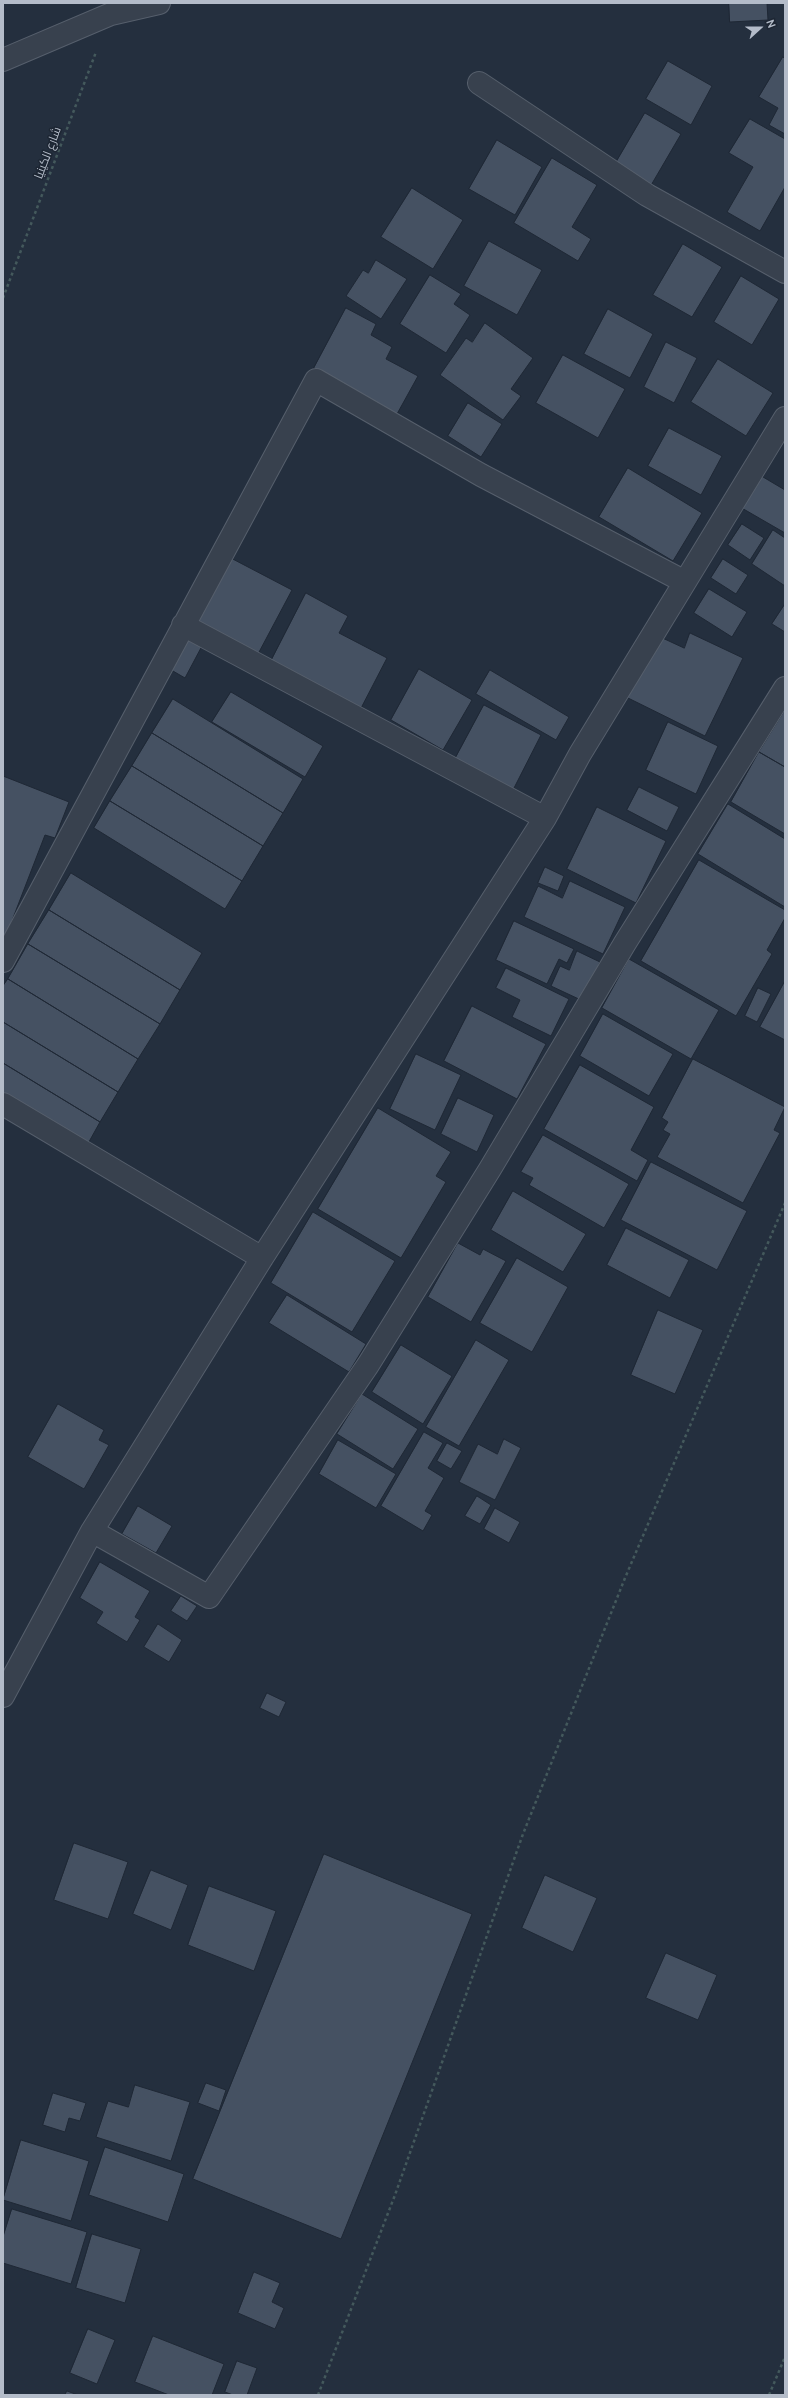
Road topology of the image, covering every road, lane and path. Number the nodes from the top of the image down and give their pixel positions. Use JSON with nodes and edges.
{"nodes":[{"id":1,"x":159,"y":3,"type":"edge"},
{"id":2,"x":111,"y":14,"type":"junction"},
{"id":3,"x":3,"y":60,"type":"edge"},
{"id":4,"x":479,"y":83,"type":"dead end"},
{"id":5,"x":785,"y":272,"type":"edge"},
{"id":6,"x":3,"y":298,"type":"edge"},
{"id":7,"x":785,"y":418,"type":"edge"},
{"id":8,"x":684,"y":582,"type":"junction"},
{"id":9,"x":182,"y":625,"type":"junction"},
{"id":10,"x":785,"y":688,"type":"edge"},
{"id":11,"x":545,"y":818,"type":"junction"},
{"id":12,"x":3,"y":961,"type":"edge"},
{"id":13,"x":3,"y":1104,"type":"edge"},
{"id":14,"x":785,"y":1203,"type":"edge"},
{"id":15,"x":262,"y":1258,"type":"junction"},
{"id":16,"x":92,"y":1531,"type":"junction"},
{"id":17,"x":3,"y":1696,"type":"edge"},
{"id":18,"x":785,"y":2357,"type":"edge"},
{"id":19,"x":318,"y":2395,"type":"edge"},
{"id":20,"x":769,"y":2395,"type":"edge"}],
"edges":[{"from":1,"to":2,"type":"street"},
{"from":2,"to":3,"type":"street"},
{"from":2,"to":6,"type":"path","name":"شارع الكينيا"},
{"from":4,"to":5,"type":"street"},
{"from":7,"to":8,"type":"street"},
{"from":8,"to":9,"type":"street"},
{"from":8,"to":11,"type":"street"},
{"from":9,"to":11,"type":"street"},
{"from":9,"to":12,"type":"street"},
{"from":10,"to":16,"type":"street"},
{"from":11,"to":15,"type":"street"},
{"from":13,"to":15,"type":"street"},
{"from":14,"to":19,"type":"path"},
{"from":15,"to":16,"type":"street"},
{"from":16,"to":17,"type":"street"},
{"from":18,"to":20,"type":"path"}]}
